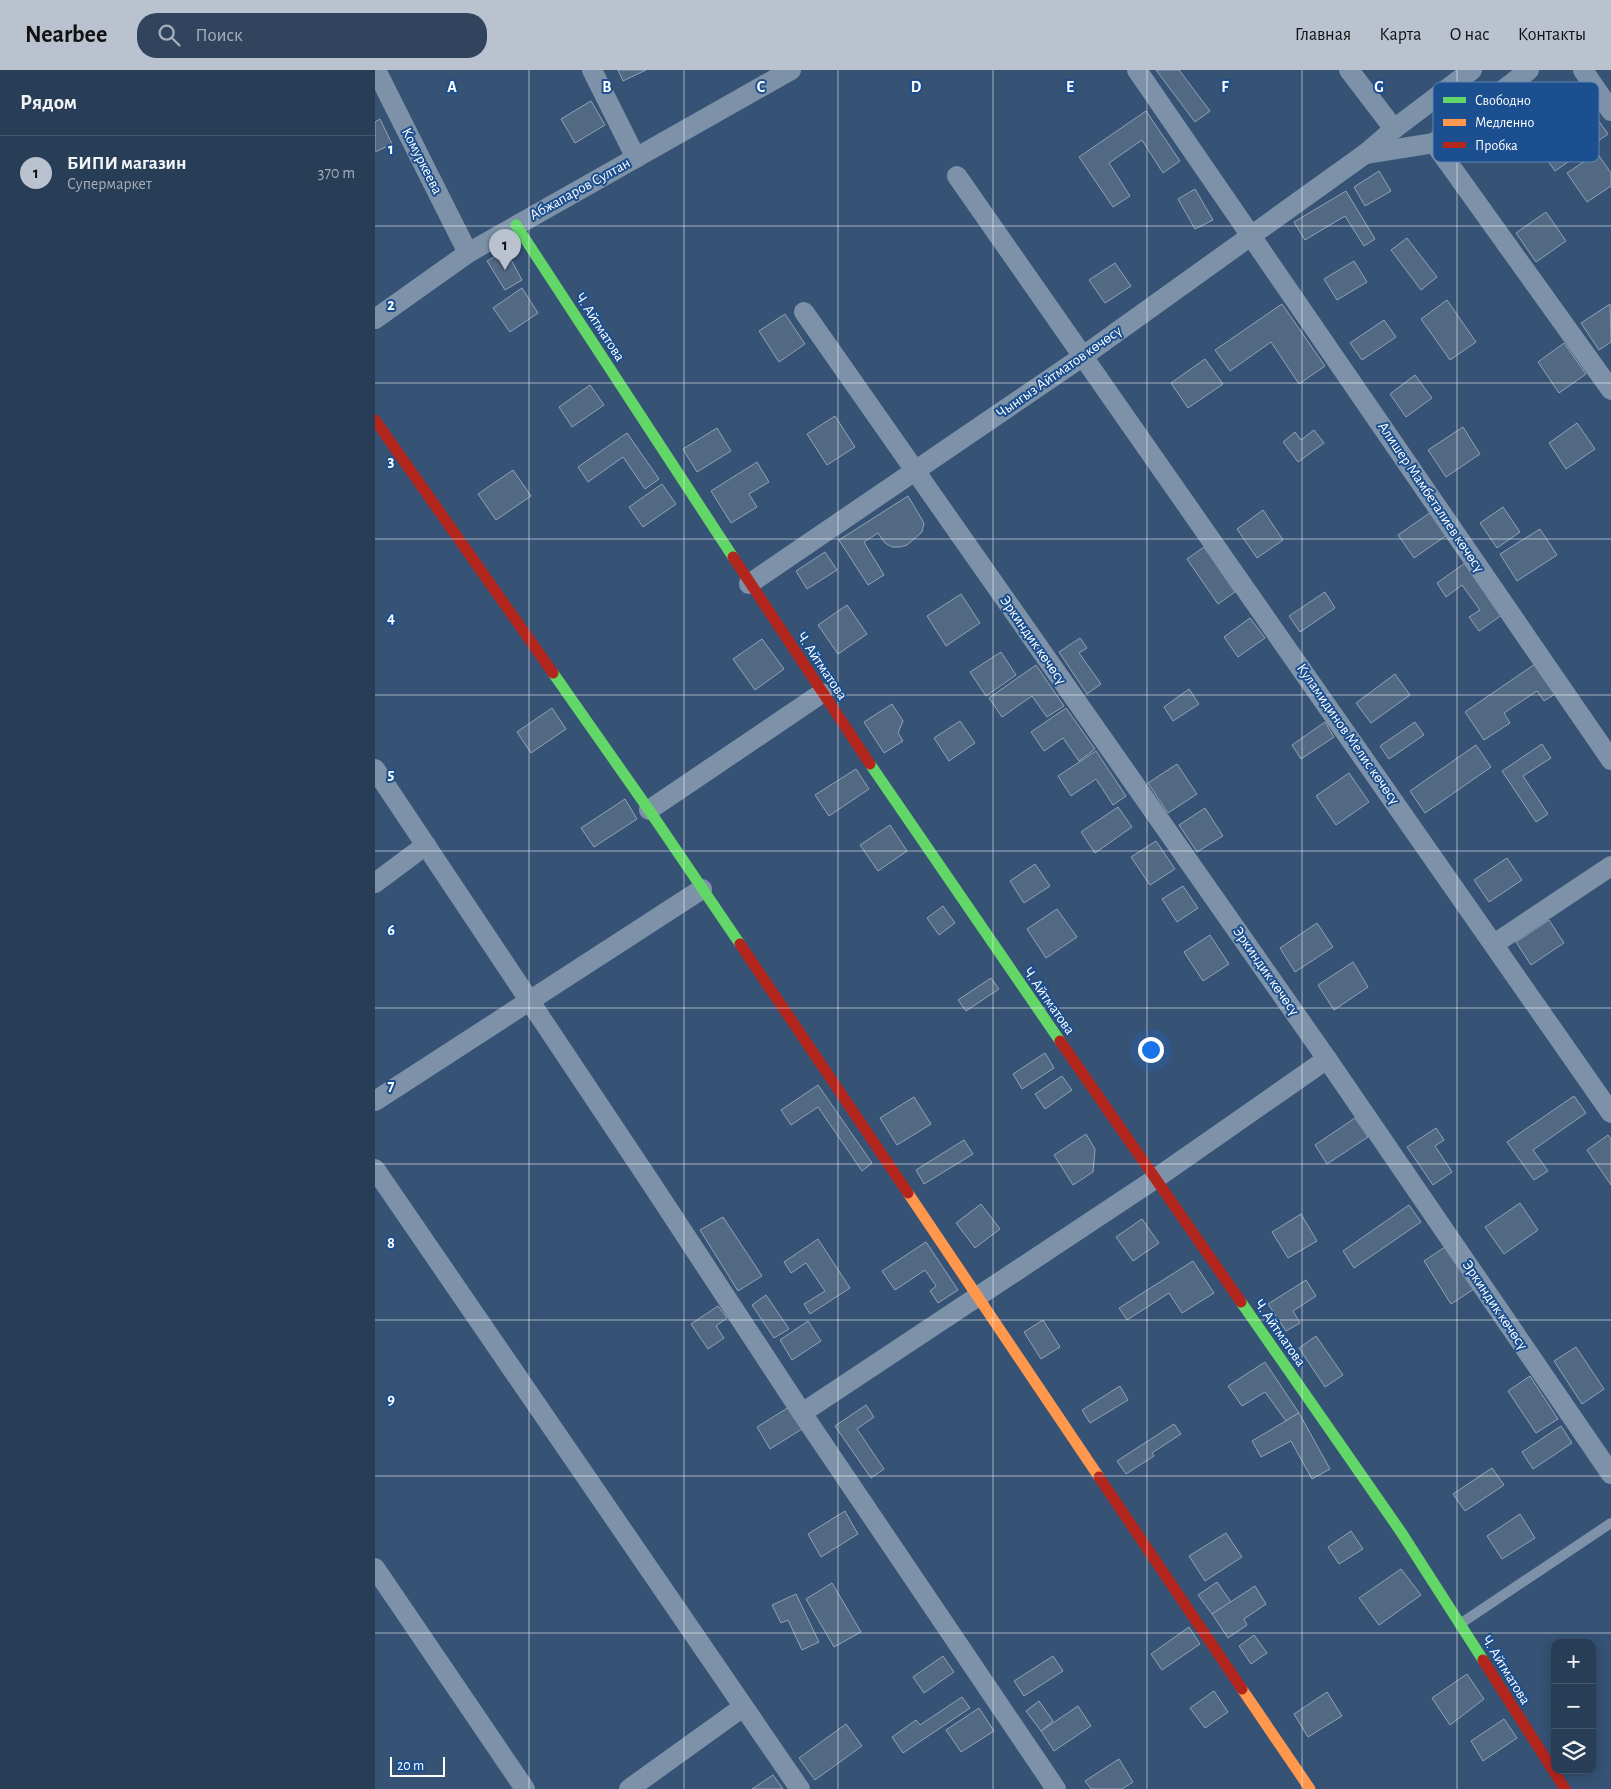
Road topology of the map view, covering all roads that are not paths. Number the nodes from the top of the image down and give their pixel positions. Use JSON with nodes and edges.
{"nodes":[{"id":1,"x":376,"y":70,"type":"edge"},
{"id":2,"x":592,"y":70,"type":"edge"},
{"id":3,"x":791,"y":70,"type":"edge"},
{"id":4,"x":1137,"y":70,"type":"edge"},
{"id":5,"x":1349,"y":70,"type":"edge"},
{"id":6,"x":1472,"y":70,"type":"edge"},
{"id":7,"x":1529,"y":70,"type":"edge"},
{"id":8,"x":1583,"y":70,"type":"edge"},
{"id":9,"x":1456,"y":82,"type":"edge"},
{"id":10,"x":1513,"y":82,"type":"edge"},
{"id":11,"x":1591,"y":82,"type":"edge"},
{"id":12,"x":1599,"y":93,"type":"edge"},
{"id":13,"x":1433,"y":100,"type":"edge"},
{"id":14,"x":1611,"y":110,"type":"edge"},
{"id":15,"x":1395,"y":129,"type":"junction"},
{"id":16,"x":1433,"y":143,"type":"edge"},
{"id":17,"x":1365,"y":154,"type":"junction"},
{"id":18,"x":636,"y":158,"type":"junction"},
{"id":19,"x":1448,"y":162,"type":"edge"},
{"id":20,"x":957,"y":176,"type":"dead end"},
{"id":21,"x":516,"y":225,"type":"junction"},
{"id":22,"x":1251,"y":235,"type":"junction"},
{"id":23,"x":468,"y":253,"type":"junction"},
{"id":24,"x":804,"y":312,"type":"dead end"},
{"id":25,"x":375,"y":319,"type":"edge"},
{"id":26,"x":1082,"y":357,"type":"junction"},
{"id":27,"x":1611,"y":390,"type":"edge"},
{"id":28,"x":375,"y":420,"type":"edge"},
{"id":29,"x":915,"y":472,"type":"junction"},
{"id":30,"x":749,"y":584,"type":"junction"},
{"id":31,"x":822,"y":693,"type":"junction"},
{"id":32,"x":1611,"y":760,"type":"edge"},
{"id":33,"x":375,"y":769,"type":"edge"},
{"id":34,"x":649,"y":810,"type":"junction"},
{"id":35,"x":426,"y":845,"type":"junction"},
{"id":36,"x":1611,"y":866,"type":"edge"},
{"id":37,"x":375,"y":883,"type":"edge"},
{"id":38,"x":702,"y":889,"type":"junction"},
{"id":39,"x":1494,"y":944,"type":"junction"},
{"id":40,"x":530,"y":1000,"type":"junction"},
{"id":41,"x":1327,"y":1059,"type":"junction"},
{"id":42,"x":375,"y":1101,"type":"edge"},
{"id":43,"x":1611,"y":1113,"type":"edge"},
{"id":44,"x":375,"y":1169,"type":"edge"},
{"id":45,"x":1155,"y":1179,"type":"junction"},
{"id":46,"x":977,"y":1296,"type":"junction"},
{"id":47,"x":801,"y":1413,"type":"junction"},
{"id":48,"x":1611,"y":1474,"type":"edge"},
{"id":49,"x":1611,"y":1523,"type":"edge"},
{"id":50,"x":375,"y":1568,"type":"edge"},
{"id":51,"x":1459,"y":1624,"type":"junction"},
{"id":52,"x":743,"y":1707,"type":"junction"},
{"id":53,"x":525,"y":1789,"type":"edge"},
{"id":54,"x":629,"y":1789,"type":"edge"},
{"id":55,"x":800,"y":1789,"type":"edge"},
{"id":56,"x":1056,"y":1789,"type":"edge"},
{"id":57,"x":1310,"y":1789,"type":"edge"},
{"id":58,"x":1565,"y":1789,"type":"edge"}],
"edges":[{"from":1,"to":23,"type":"street","name":"Комуркеева"},
{"from":2,"to":18,"type":"street"},
{"from":3,"to":18,"type":"street","name":"Абжапаров Султан"},
{"from":4,"to":22,"type":"street","name":"Алишер Мамбеталиев көчөсү"},
{"from":5,"to":15,"type":"street"},
{"from":6,"to":9,"type":"street","name":"Чынгыз Айтматов көчөсү"},
{"from":7,"to":10,"type":"street","name":"Чынгыз Айтматов көчөсү"},
{"from":8,"to":11,"type":"street"},
{"from":12,"to":14,"type":"street"},
{"from":13,"to":15,"type":"street","name":"Чынгыз Айтматов көчөсү"},
{"from":15,"to":17,"type":"street","name":"Чынгыз Айтматов көчөсү"},
{"from":16,"to":17,"type":"street","name":"Чынгыз Айтматов көчөсү"},
{"from":17,"to":22,"type":"street","name":"Чынгыз Айтматов көчөсү"},
{"from":18,"to":21,"type":"street","name":"Абжапаров Султан"},
{"from":19,"to":27,"type":"street"},
{"from":20,"to":26,"type":"street","name":"Куламидинов Мелис көчөсү"},
{"from":21,"to":23,"type":"street","name":"Абжапаров Султан"},
{"from":21,"to":30,"type":"street","name":"Ч. Айтматова"},
{"from":22,"to":26,"type":"street","name":"Чынгыз Айтматов көчөсү"},
{"from":22,"to":32,"type":"street","name":"Алишер Мамбеталиев көчөсү"},
{"from":23,"to":25,"type":"street","name":"Абжапаров Султан"},
{"from":24,"to":29,"type":"street","name":"Эркиндик көчөсү"},
{"from":26,"to":29,"type":"street","name":"Чынгыз Айтматов көчөсү"},
{"from":26,"to":39,"type":"street","name":"Куламидинов Мелис көчөсү"},
{"from":28,"to":34,"type":"street"},
{"from":29,"to":30,"type":"street","name":"Чынгыз Айтматов көчөсү"},
{"from":29,"to":41,"type":"street","name":"Эркиндик көчөсү"},
{"from":30,"to":31,"type":"street","name":"Ч. Айтматова"},
{"from":31,"to":34,"type":"street"},
{"from":31,"to":45,"type":"street","name":"Ч. Айтматова"},
{"from":33,"to":35,"type":"street"},
{"from":34,"to":38,"type":"street"},
{"from":35,"to":37,"type":"street"},
{"from":35,"to":40,"type":"street"},
{"from":36,"to":39,"type":"street"},
{"from":38,"to":40,"type":"street"},
{"from":38,"to":46,"type":"street"},
{"from":39,"to":43,"type":"street","name":"Куламидинов Мелис көчөсү"},
{"from":40,"to":42,"type":"street"},
{"from":40,"to":47,"type":"street"},
{"from":41,"to":45,"type":"street"},
{"from":41,"to":48,"type":"street","name":"Эркиндик көчөсү"},
{"from":44,"to":52,"type":"street"},
{"from":45,"to":46,"type":"street"},
{"from":45,"to":51,"type":"street","name":"Ч. Айтматова"},
{"from":46,"to":47,"type":"street"},
{"from":46,"to":57,"type":"street"},
{"from":47,"to":56,"type":"street"},
{"from":49,"to":51,"type":"lane"},
{"from":50,"to":53,"type":"street"},
{"from":51,"to":58,"type":"street","name":"Ч. Айтматова"},
{"from":52,"to":54,"type":"street"},
{"from":52,"to":55,"type":"street"}]}
